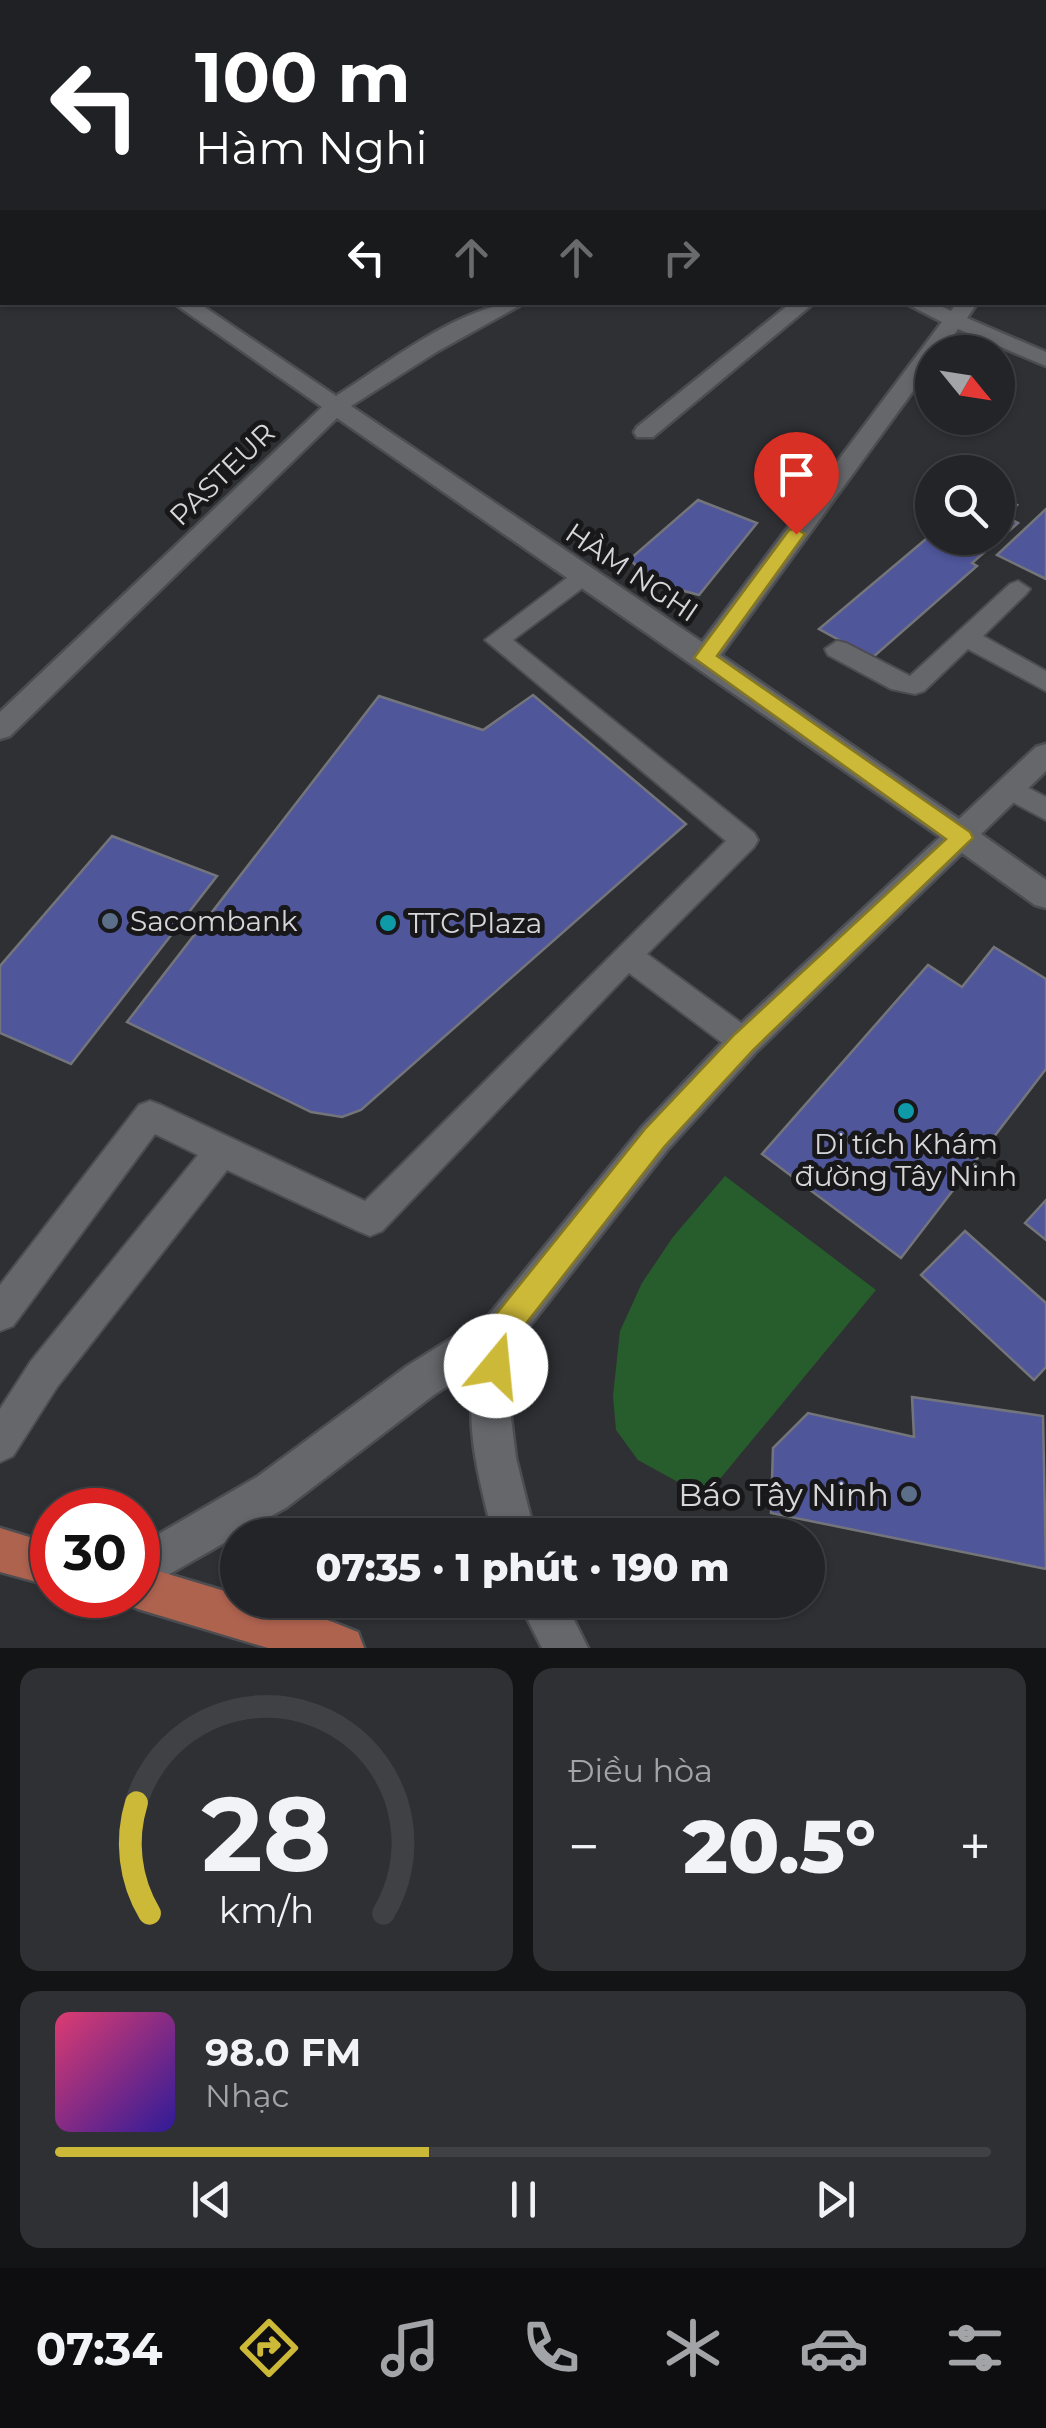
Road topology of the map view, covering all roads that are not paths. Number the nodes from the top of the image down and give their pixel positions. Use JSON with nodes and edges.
{"nodes":[{"id":1,"x":186,"y":305,"type":"edge"},
{"id":2,"x":510,"y":305,"type":"edge"},
{"id":3,"x":801,"y":305,"type":"edge"},
{"id":4,"x":930,"y":305,"type":"edge"},
{"id":5,"x":961,"y":311,"type":"edge"},
{"id":6,"x":1046,"y":360,"type":"edge"},
{"id":7,"x":335,"y":407,"type":"junction"},
{"id":8,"x":645,"y":432,"type":"dead end"},
{"id":9,"x":584,"y":576,"type":"junction"},
{"id":10,"x":1018,"y":590,"type":"dead end"},
{"id":11,"x":966,"y":637,"type":"junction"},
{"id":12,"x":837,"y":649,"type":"dead end"},
{"id":13,"x":704,"y":658,"type":"junction"},
{"id":14,"x":1046,"y":682,"type":"edge"},
{"id":15,"x":0,"y":729,"type":"edge"},
{"id":16,"x":1046,"y":754,"type":"edge"},
{"id":17,"x":1011,"y":789,"type":"junction"},
{"id":18,"x":1046,"y":810,"type":"edge"},
{"id":19,"x":962,"y":838,"type":"junction"},
{"id":20,"x":1046,"y":896,"type":"edge"},
{"id":21,"x":627,"y":954,"type":"junction"},
{"id":22,"x":744,"y":1042,"type":"junction"},
{"id":23,"x":222,"y":1151,"type":"junction"},
{"id":24,"x":0,"y":1314,"type":"edge"},
{"id":25,"x":503,"y":1329,"type":"junction"},
{"id":26,"x":0,"y":1443,"type":"edge"},
{"id":27,"x":510,"y":1518,"type":"edge"},
{"id":28,"x":0,"y":1550,"type":"edge"},
{"id":29,"x":160,"y":1557,"type":"edge"},
{"id":30,"x":30,"y":1558,"type":"edge"},
{"id":31,"x":160,"y":1594,"type":"edge"},
{"id":32,"x":550,"y":1618,"type":"edge"},
{"id":33,"x":342,"y":1648,"type":"edge"},
{"id":34,"x":566,"y":1648,"type":"edge"}],
"edges":[{"from":1,"to":7,"type":"street","name":"HÀM NGHI"},
{"from":2,"to":7,"type":"street","name":"PASTEUR"},
{"from":3,"to":8,"type":"street"},
{"from":4,"to":5,"type":"street"},
{"from":5,"to":6,"type":"street"},
{"from":5,"to":13,"type":"street"},
{"from":7,"to":9,"type":"street","name":"HÀM NGHI"},
{"from":7,"to":15,"type":"street","name":"PASTEUR"},
{"from":9,"to":13,"type":"street","name":"HÀM NGHI"},
{"from":9,"to":21,"type":"lane"},
{"from":10,"to":11,"type":"lane"},
{"from":11,"to":12,"type":"lane"},
{"from":11,"to":14,"type":"lane"},
{"from":13,"to":19,"type":"street","name":"HÀM NGHI"},
{"from":16,"to":17,"type":"street"},
{"from":17,"to":18,"type":"lane"},
{"from":17,"to":19,"type":"street"},
{"from":19,"to":20,"type":"street","name":"HÀM NGHI"},
{"from":19,"to":22,"type":"street"},
{"from":21,"to":22,"type":"lane"},
{"from":21,"to":23,"type":"lane"},
{"from":22,"to":25,"type":"street"},
{"from":23,"to":24,"type":"lane"},
{"from":23,"to":26,"type":"lane"},
{"from":25,"to":27,"type":"street"},
{"from":25,"to":29,"type":"street"},
{"from":28,"to":30,"type":"main road"},
{"from":31,"to":33,"type":"main road"},
{"from":32,"to":34,"type":"street"}]}
